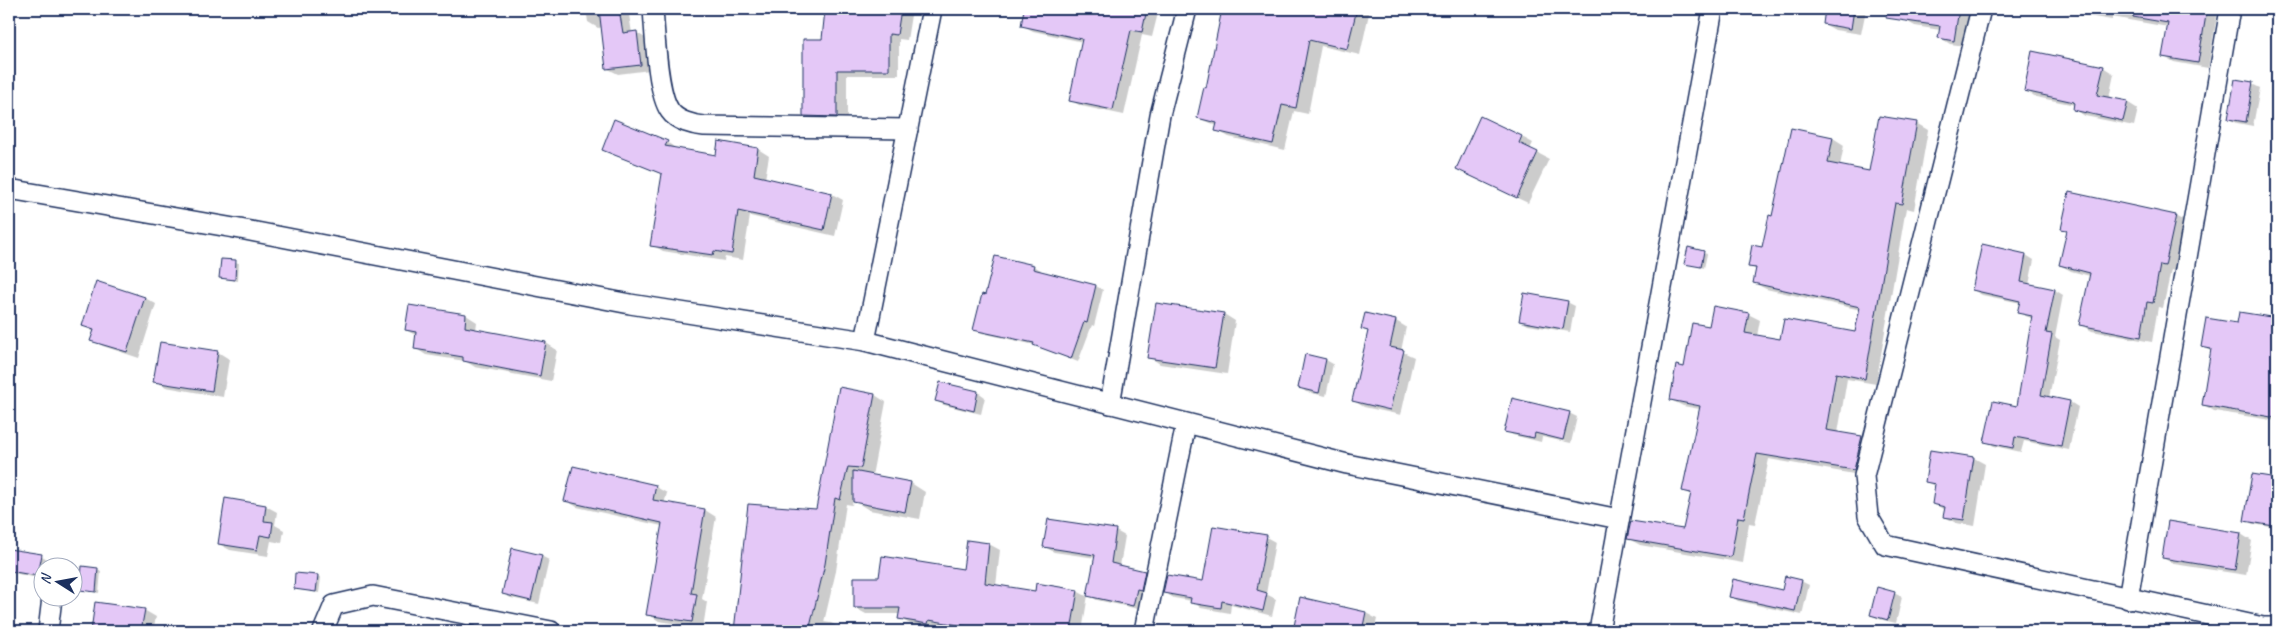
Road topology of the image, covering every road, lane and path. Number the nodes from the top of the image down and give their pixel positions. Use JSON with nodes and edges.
{"nodes":[{"id":1,"x":653,"y":9,"type":"edge"},
{"id":2,"x":932,"y":9,"type":"edge"},
{"id":3,"x":1187,"y":9,"type":"edge"},
{"id":4,"x":1713,"y":9,"type":"edge"},
{"id":5,"x":1981,"y":9,"type":"edge"},
{"id":6,"x":2230,"y":9,"type":"edge"},
{"id":7,"x":908,"y":129,"type":"junction"},
{"id":8,"x":9,"y":189,"type":"edge"},
{"id":9,"x":865,"y":342,"type":"junction"},
{"id":10,"x":1110,"y":404,"type":"junction"},
{"id":11,"x":1186,"y":424,"type":"junction"},
{"id":12,"x":1619,"y":519,"type":"junction"},
{"id":13,"x":2128,"y":599,"type":"junction"},
{"id":14,"x":51,"y":608,"type":"edge"},
{"id":15,"x":2277,"y":627,"type":"edge"},
{"id":16,"x":48,"y":631,"type":"edge"},
{"id":17,"x":323,"y":631,"type":"edge"},
{"id":18,"x":551,"y":631,"type":"edge"},
{"id":19,"x":1144,"y":631,"type":"edge"},
{"id":20,"x":1599,"y":631,"type":"edge"}],
"edges":[{"from":1,"to":7,"type":"street"},
{"from":2,"to":7,"type":"street"},
{"from":3,"to":10,"type":"street"},
{"from":4,"to":12,"type":"street"},
{"from":5,"to":13,"type":"street"},
{"from":6,"to":13,"type":"street"},
{"from":7,"to":9,"type":"street"},
{"from":8,"to":9,"type":"street"},
{"from":9,"to":10,"type":"street"},
{"from":10,"to":11,"type":"street"},
{"from":11,"to":12,"type":"street"},
{"from":11,"to":19,"type":"street"},
{"from":12,"to":20,"type":"street"},
{"from":13,"to":15,"type":"street"},
{"from":14,"to":16,"type":"street"},
{"from":17,"to":18,"type":"street"}]}
